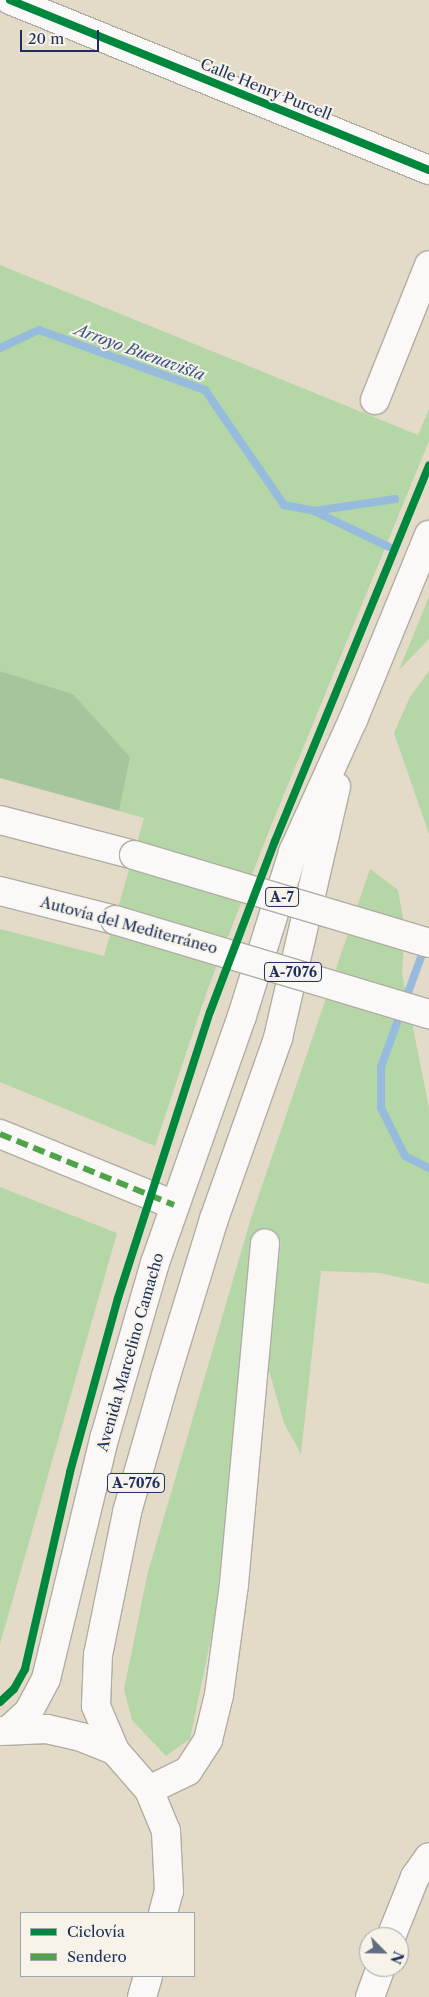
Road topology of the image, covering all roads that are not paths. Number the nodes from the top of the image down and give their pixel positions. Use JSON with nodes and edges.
{"nodes":[{"id":1,"x":27,"y":3,"type":"edge"},
{"id":2,"x":429,"y":170,"type":"edge"},
{"id":3,"x":429,"y":265,"type":"edge"},
{"id":4,"x":375,"y":400,"type":"dead end"},
{"id":5,"x":429,"y":535,"type":"edge"},
{"id":6,"x":352,"y":720,"type":"junction"},
{"id":7,"x":0,"y":820,"type":"edge"},
{"id":8,"x":0,"y":891,"type":"edge"},
{"id":9,"x":429,"y":943,"type":"edge"},
{"id":10,"x":429,"y":1014,"type":"edge"},
{"id":11,"x":0,"y":1134,"type":"edge"},
{"id":12,"x":174,"y":1205,"type":"junction"},
{"id":13,"x":265,"y":1243,"type":"dead end"},
{"id":14,"x":5,"y":1730,"type":"edge"},
{"id":15,"x":115,"y":1751,"type":"junction"},
{"id":16,"x":149,"y":1790,"type":"junction"},
{"id":17,"x":429,"y":1857,"type":"edge"},
{"id":18,"x":163,"y":1912,"type":"edge"},
{"id":19,"x":395,"y":1927,"type":"edge"},
{"id":20,"x":148,"y":1977,"type":"edge"},
{"id":21,"x":377,"y":1977,"type":"edge"},
{"id":22,"x":142,"y":1997,"type":"edge"},
{"id":23,"x":370,"y":1997,"type":"edge"}],
"edges":[{"from":1,"to":2,"type":"main road","name":"Calle Henry Purcell"},
{"from":3,"to":4,"type":"main road"},
{"from":5,"to":6,"type":"main road","number":"A-7076"},
{"from":6,"to":12,"type":"main road","number":"A-7076"},
{"from":6,"to":15,"type":"main road","name":"Avenida Marcelino Camacho","number":"A-7076"},
{"from":7,"to":9,"type":"main road","number":"A-7","bridge":true},
{"from":8,"to":10,"type":"main road","name":"Autovía del Mediterráneo","bridge":true},
{"from":11,"to":12,"type":"main road"},
{"from":12,"to":14,"type":"main road","name":"Avenida Marcelino Camacho","number":"A-7076"},
{"from":13,"to":16,"type":"main road"},
{"from":14,"to":15,"type":"main road","name":"Avenida Marcelino Camacho","number":"A-7076"},
{"from":15,"to":16,"type":"main road","name":"Avenida Marcelino Camacho","number":"A-7076"},
{"from":16,"to":18,"type":"main road","name":"Avenida Marcelino Camacho","number":"A-7076"},
{"from":17,"to":19,"type":"main road"},
{"from":20,"to":22,"type":"main road"},
{"from":21,"to":23,"type":"main road"}]}
